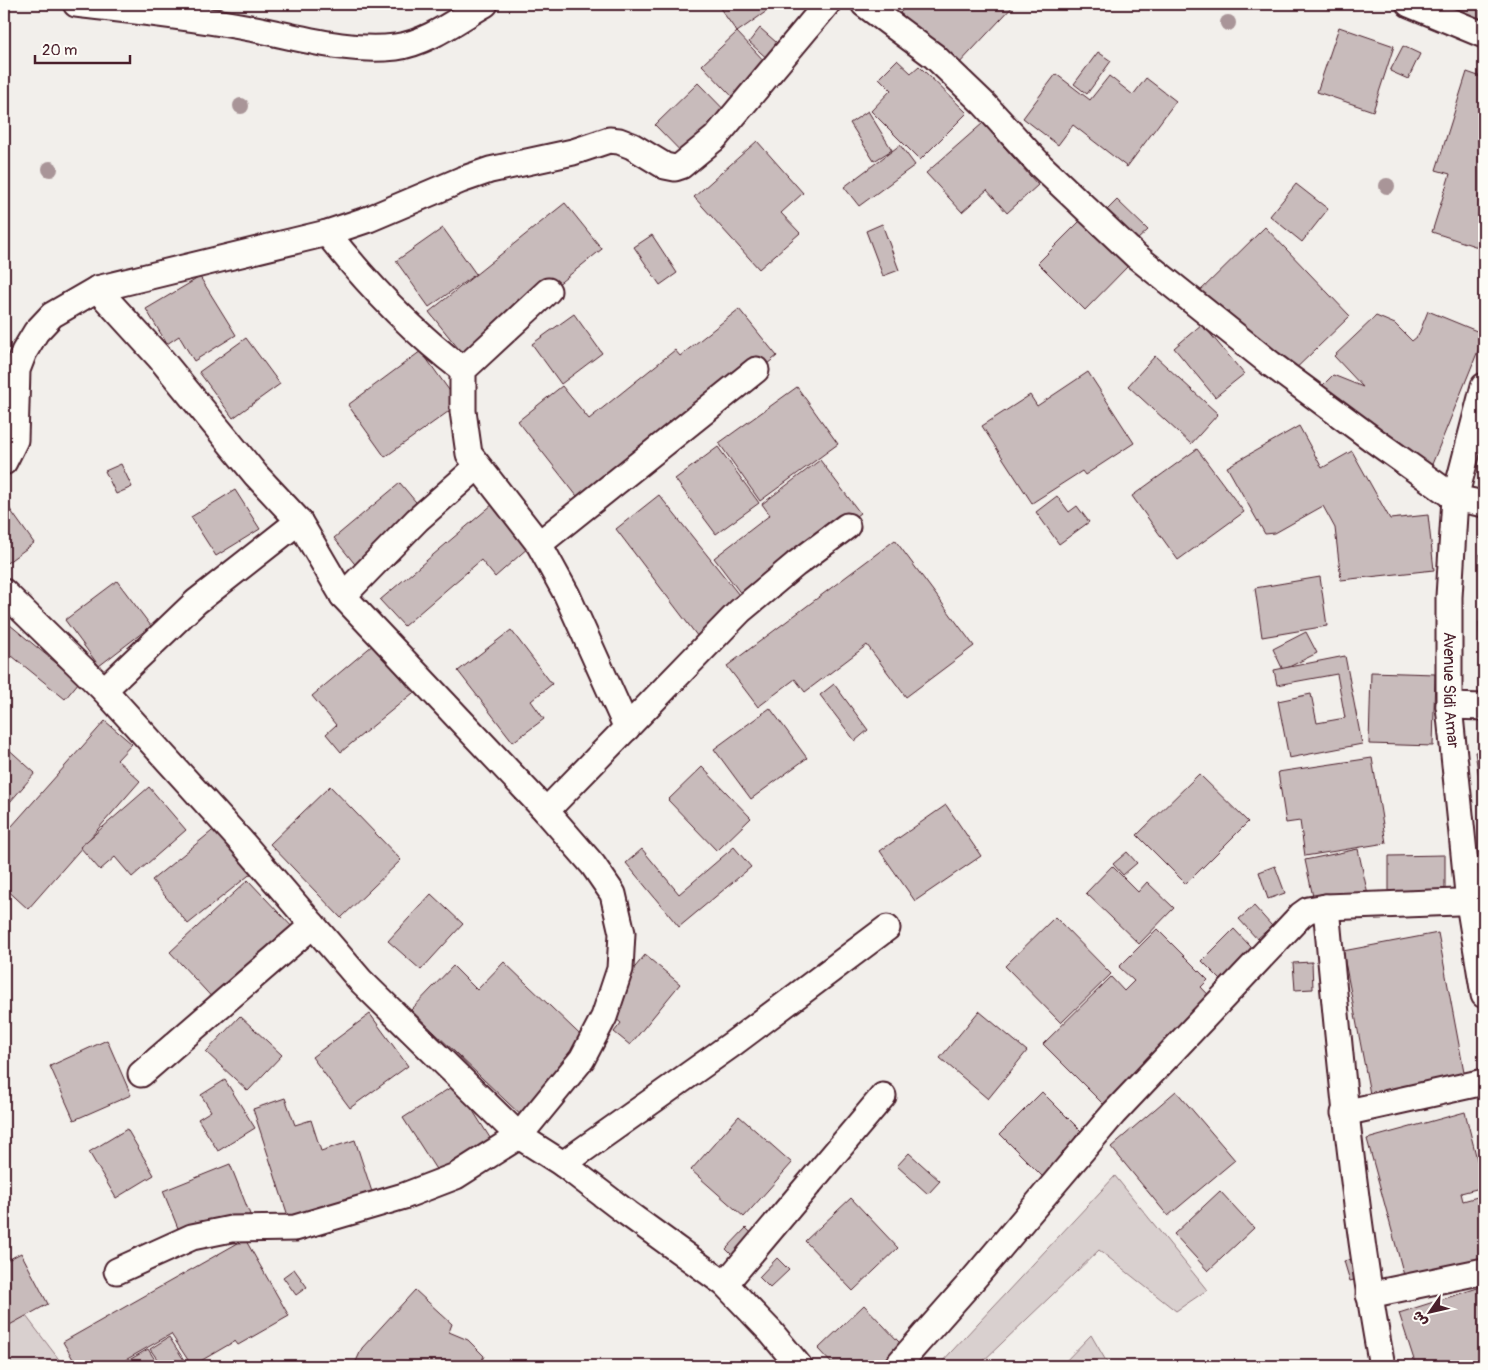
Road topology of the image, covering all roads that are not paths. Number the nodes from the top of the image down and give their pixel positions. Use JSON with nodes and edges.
{"nodes":[{"id":1,"x":76,"y":4,"type":"edge"},
{"id":2,"x":485,"y":4,"type":"edge"},
{"id":3,"x":827,"y":4,"type":"edge"},
{"id":4,"x":864,"y":4,"type":"edge"},
{"id":5,"x":1409,"y":4,"type":"edge"},
{"id":6,"x":1484,"y":35,"type":"edge"},
{"id":7,"x":327,"y":233,"type":"junction"},
{"id":8,"x":96,"y":289,"type":"junction"},
{"id":9,"x":548,"y":291,"type":"dead end"},
{"id":10,"x":463,"y":370,"type":"junction"},
{"id":11,"x":756,"y":370,"type":"dead end"},
{"id":12,"x":1484,"y":386,"type":"edge"},
{"id":13,"x":4,"y":462,"type":"edge"},
{"id":14,"x":478,"y":466,"type":"junction"},
{"id":15,"x":1455,"y":498,"type":"junction"},
{"id":16,"x":1484,"y":504,"type":"edge"},
{"id":17,"x":299,"y":521,"type":"junction"},
{"id":18,"x":847,"y":526,"type":"dead end"},
{"id":19,"x":539,"y":544,"type":"junction"},
{"id":20,"x":4,"y":592,"type":"edge"},
{"id":21,"x":343,"y":596,"type":"junction"},
{"id":22,"x":104,"y":690,"type":"junction"},
{"id":23,"x":1448,"y":706,"type":"junction"},
{"id":24,"x":1484,"y":707,"type":"edge"},
{"id":25,"x":628,"y":728,"type":"junction"},
{"id":26,"x":546,"y":811,"type":"junction"},
{"id":27,"x":1476,"y":902,"type":"edge"},
{"id":28,"x":1326,"y":908,"type":"junction"},
{"id":29,"x":313,"y":925,"type":"junction"},
{"id":30,"x":887,"y":928,"type":"dead end"},
{"id":31,"x":1484,"y":995,"type":"edge"},
{"id":32,"x":141,"y":1074,"type":"dead end"},
{"id":33,"x":1484,"y":1082,"type":"edge"},
{"id":34,"x":883,"y":1096,"type":"dead end"},
{"id":35,"x":1344,"y":1113,"type":"junction"},
{"id":36,"x":519,"y":1136,"type":"junction"},
{"id":37,"x":563,"y":1164,"type":"junction"},
{"id":38,"x":117,"y":1270,"type":"dead end"},
{"id":39,"x":1484,"y":1271,"type":"edge"},
{"id":40,"x":725,"y":1284,"type":"junction"},
{"id":41,"x":1369,"y":1295,"type":"junction"},
{"id":42,"x":799,"y":1366,"type":"edge"},
{"id":43,"x":897,"y":1366,"type":"edge"},
{"id":44,"x":1382,"y":1366,"type":"edge"}],
"edges":[{"from":1,"to":2,"type":"street"},
{"from":3,"to":7,"type":"street"},
{"from":4,"to":15,"type":"street"},
{"from":5,"to":6,"type":"street"},
{"from":7,"to":8,"type":"street"},
{"from":7,"to":10,"type":"street"},
{"from":8,"to":13,"type":"street"},
{"from":8,"to":17,"type":"street"},
{"from":9,"to":10,"type":"street"},
{"from":10,"to":14,"type":"street"},
{"from":11,"to":19,"type":"street"},
{"from":12,"to":15,"type":"street","name":"Avenue Sidi Amar"},
{"from":14,"to":19,"type":"street"},
{"from":14,"to":21,"type":"street"},
{"from":15,"to":16,"type":"street"},
{"from":15,"to":23,"type":"street","name":"Avenue Sidi Amar"},
{"from":17,"to":21,"type":"street"},
{"from":17,"to":22,"type":"street"},
{"from":18,"to":25,"type":"street"},
{"from":19,"to":25,"type":"street"},
{"from":20,"to":22,"type":"street"},
{"from":21,"to":26,"type":"street"},
{"from":22,"to":29,"type":"street"},
{"from":23,"to":24,"type":"street"},
{"from":23,"to":27,"type":"street","name":"Avenue Sidi Amar"},
{"from":25,"to":26,"type":"street"},
{"from":26,"to":36,"type":"street"},
{"from":27,"to":28,"type":"street"},
{"from":27,"to":31,"type":"street","name":"Avenue Sidi Amar"},
{"from":28,"to":35,"type":"street"},
{"from":28,"to":43,"type":"street"},
{"from":29,"to":32,"type":"street"},
{"from":29,"to":36,"type":"street"},
{"from":30,"to":37,"type":"street"},
{"from":33,"to":35,"type":"street"},
{"from":34,"to":40,"type":"street"},
{"from":35,"to":41,"type":"street"},
{"from":36,"to":37,"type":"street"},
{"from":36,"to":38,"type":"street"},
{"from":37,"to":40,"type":"street"},
{"from":39,"to":41,"type":"street"},
{"from":40,"to":42,"type":"street"},
{"from":41,"to":44,"type":"street"}]}
